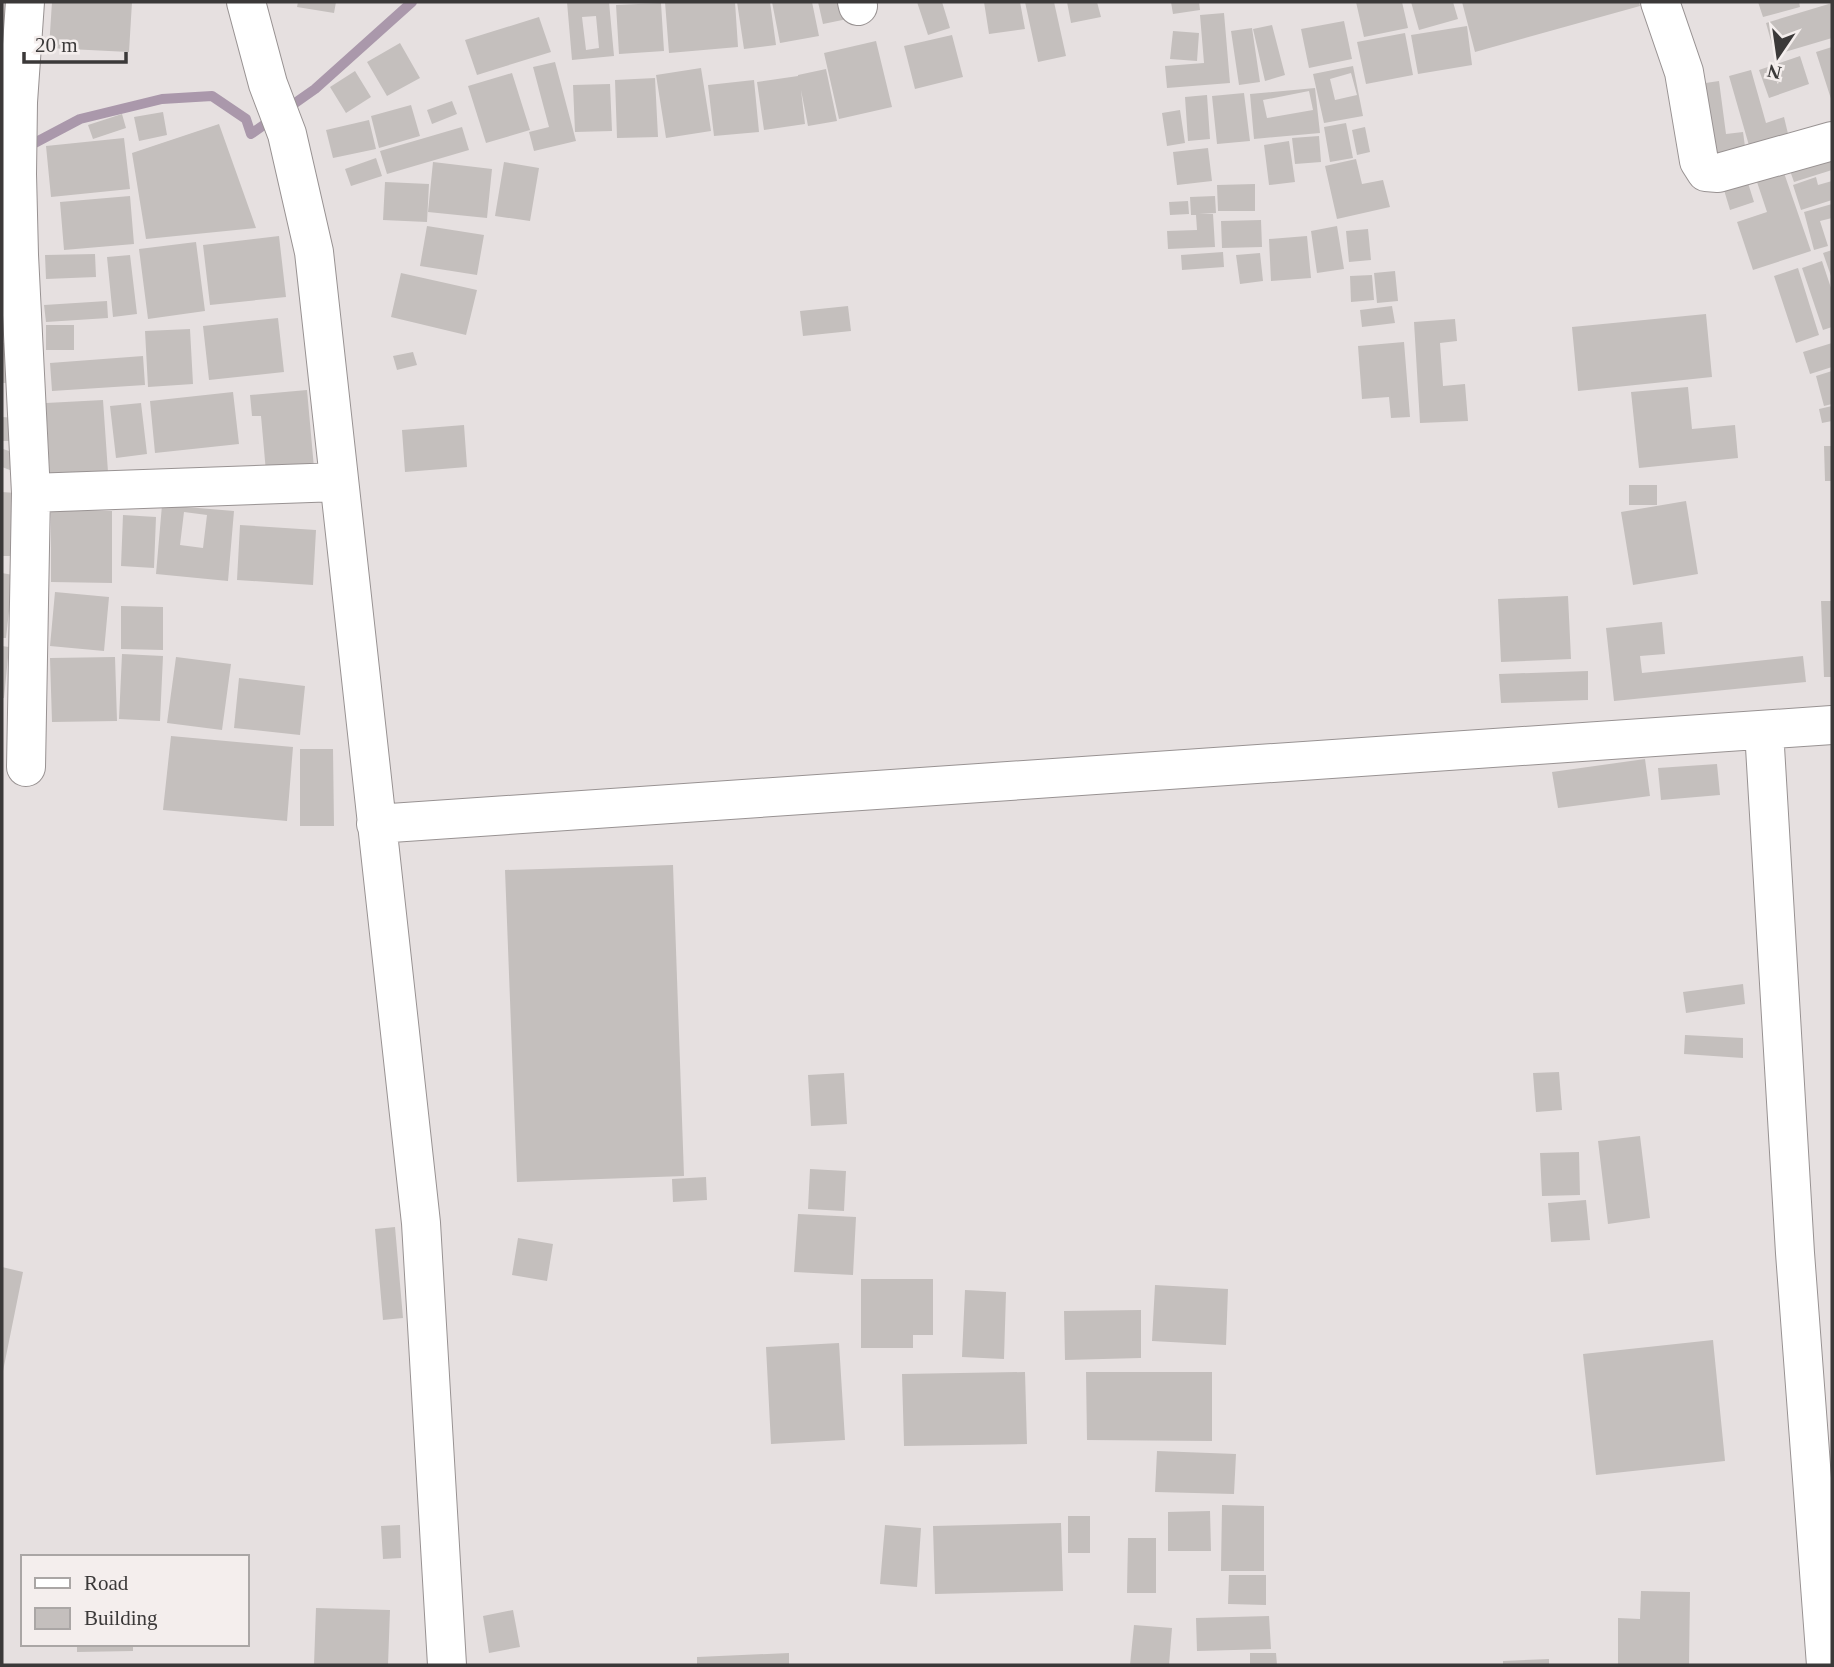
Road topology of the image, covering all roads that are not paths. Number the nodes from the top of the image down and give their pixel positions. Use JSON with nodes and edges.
{"nodes":[{"id":1,"x":25,"y":2,"type":"edge"},
{"id":2,"x":246,"y":2,"type":"edge"},
{"id":3,"x":1660,"y":2,"type":"edge"},
{"id":4,"x":1832,"y":141,"type":"edge"},
{"id":5,"x":10,"y":255,"type":"edge"},
{"id":6,"x":339,"y":482,"type":"junction"},
{"id":7,"x":31,"y":493,"type":"junction"},
{"id":8,"x":1832,"y":725,"type":"edge"},
{"id":9,"x":1764,"y":730,"type":"junction"},
{"id":10,"x":26,"y":767,"type":"dead end"},
{"id":11,"x":376,"y":824,"type":"junction"},
{"id":12,"x":447,"y":1665,"type":"edge"},
{"id":13,"x":1826,"y":1665,"type":"edge"}],
"edges":[{"from":1,"to":5,"type":"street"},
{"from":2,"to":6,"type":"street"},
{"from":3,"to":4,"type":"street"},
{"from":5,"to":7,"type":"street"},
{"from":6,"to":7,"type":"street"},
{"from":6,"to":11,"type":"street"},
{"from":7,"to":10,"type":"street"},
{"from":8,"to":9,"type":"street"},
{"from":9,"to":11,"type":"street"},
{"from":9,"to":13,"type":"street"},
{"from":11,"to":12,"type":"street"}]}
